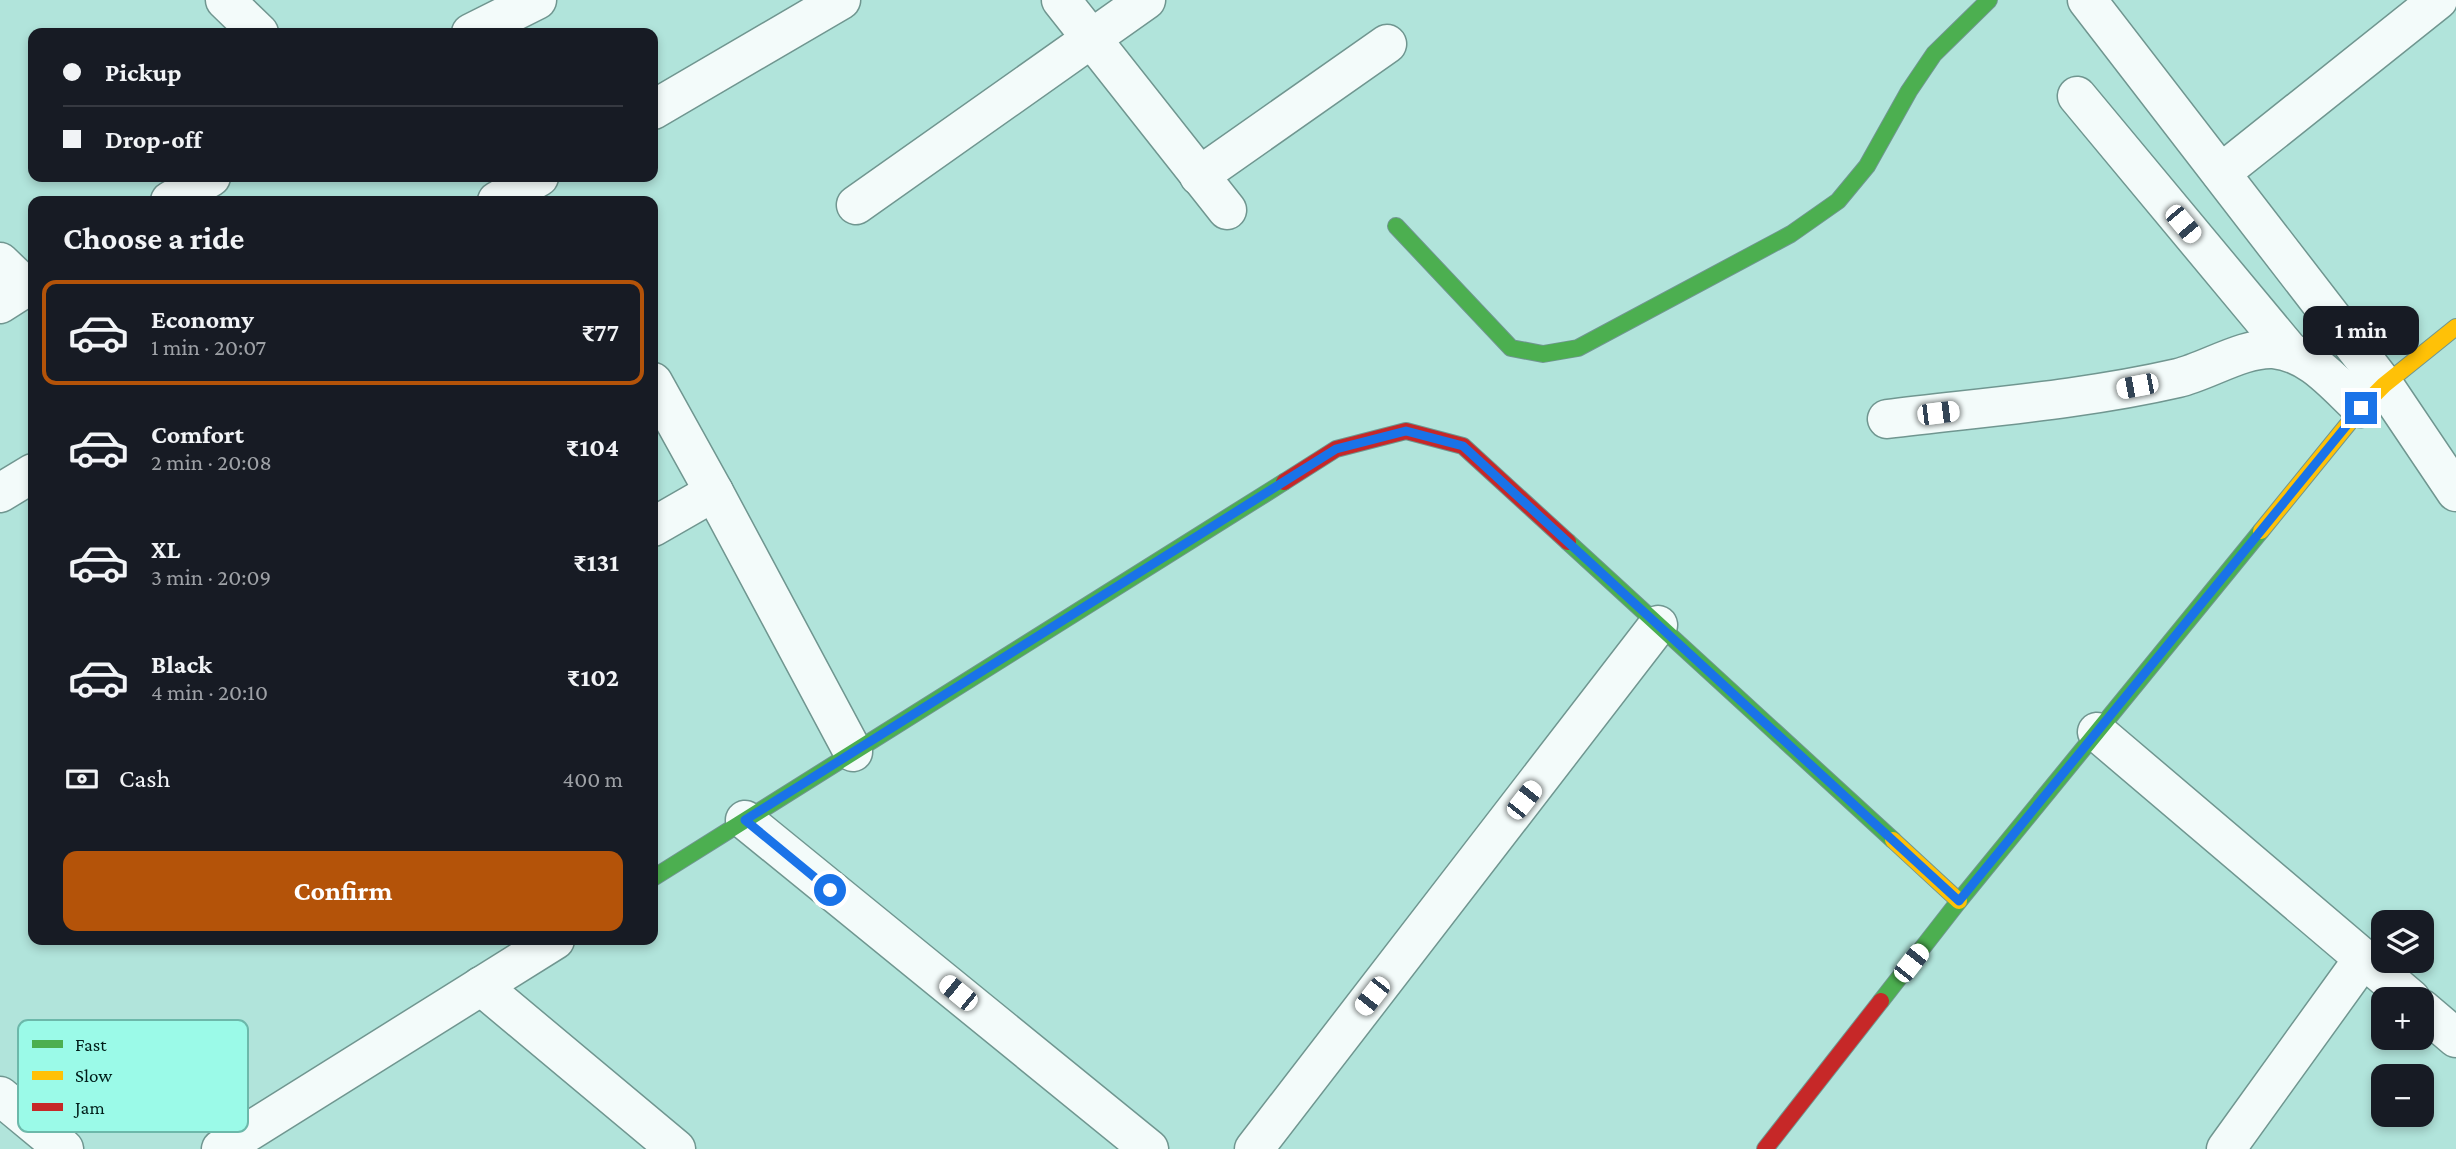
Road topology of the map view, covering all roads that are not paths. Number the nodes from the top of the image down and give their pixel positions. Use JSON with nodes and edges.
{"nodes":[{"id":1,"x":225,"y":0,"type":"edge"},
{"id":2,"x":537,"y":0,"type":"edge"},
{"id":3,"x":841,"y":0,"type":"edge"},
{"id":4,"x":1061,"y":0,"type":"edge"},
{"id":5,"x":1146,"y":0,"type":"edge"},
{"id":6,"x":1989,"y":0,"type":"edge"},
{"id":7,"x":2087,"y":0,"type":"edge"},
{"id":8,"x":2438,"y":0,"type":"edge"},
{"id":9,"x":254,"y":28,"type":"edge"},
{"id":10,"x":481,"y":28,"type":"edge"},
{"id":11,"x":1093,"y":39,"type":"junction"},
{"id":12,"x":1387,"y":44,"type":"dead end"},
{"id":13,"x":2077,"y":96,"type":"dead end"},
{"id":14,"x":658,"y":107,"type":"edge"},
{"id":15,"x":2221,"y":173,"type":"junction"},
{"id":16,"x":1199,"y":176,"type":"junction"},
{"id":17,"x":202,"y":182,"type":"edge"},
{"id":18,"x":530,"y":182,"type":"edge"},
{"id":19,"x":179,"y":196,"type":"edge"},
{"id":20,"x":506,"y":196,"type":"edge"},
{"id":21,"x":856,"y":205,"type":"dead end"},
{"id":22,"x":1227,"y":210,"type":"dead end"},
{"id":23,"x":1396,"y":226,"type":"dead end"},
{"id":24,"x":2456,"y":327,"type":"edge"},
{"id":25,"x":2290,"y":352,"type":"junction"},
{"id":26,"x":658,"y":391,"type":"edge"},
{"id":27,"x":2372,"y":396,"type":"junction"},
{"id":28,"x":1886,"y":419,"type":"dead end"},
{"id":29,"x":28,"y":476,"type":"edge"},
{"id":30,"x":714,"y":492,"type":"junction"},
{"id":31,"x":2456,"y":492,"type":"edge"},
{"id":32,"x":0,"y":493,"type":"edge"},
{"id":33,"x":658,"y":524,"type":"edge"},
{"id":34,"x":1658,"y":625,"type":"junction"},
{"id":35,"x":2097,"y":732,"type":"junction"},
{"id":36,"x":853,"y":752,"type":"junction"},
{"id":37,"x":745,"y":820,"type":"junction"},
{"id":38,"x":658,"y":875,"type":"edge"},
{"id":39,"x":1959,"y":901,"type":"junction"},
{"id":40,"x":547,"y":945,"type":"edge"},
{"id":41,"x":2363,"y":959,"type":"junction"},
{"id":42,"x":481,"y":986,"type":"junction"},
{"id":43,"x":2397,"y":987,"type":"edge"},
{"id":44,"x":2434,"y":1019,"type":"edge"},
{"id":45,"x":2456,"y":1038,"type":"edge"},
{"id":46,"x":0,"y":1096,"type":"edge"},
{"id":47,"x":18,"y":1111,"type":"edge"},
{"id":48,"x":43,"y":1132,"type":"edge"},
{"id":49,"x":64,"y":1149,"type":"edge"},
{"id":50,"x":221,"y":1149,"type":"edge"},
{"id":51,"x":676,"y":1149,"type":"edge"},
{"id":52,"x":1149,"y":1149,"type":"edge"},
{"id":53,"x":1254,"y":1149,"type":"edge"},
{"id":54,"x":1765,"y":1149,"type":"edge"},
{"id":55,"x":2226,"y":1149,"type":"edge"}],
"edges":[{"from":1,"to":9,"type":"street"},
{"from":2,"to":10,"type":"street"},
{"from":3,"to":14,"type":"street"},
{"from":4,"to":11,"type":"street"},
{"from":5,"to":11,"type":"street"},
{"from":6,"to":23,"type":"street"},
{"from":7,"to":15,"type":"street"},
{"from":8,"to":15,"type":"street"},
{"from":11,"to":16,"type":"street"},
{"from":11,"to":21,"type":"street"},
{"from":12,"to":16,"type":"street"},
{"from":13,"to":25,"type":"street"},
{"from":15,"to":27,"type":"street"},
{"from":16,"to":22,"type":"street"},
{"from":17,"to":19,"type":"street"},
{"from":18,"to":20,"type":"street"},
{"from":24,"to":27,"type":"street"},
{"from":25,"to":27,"type":"street"},
{"from":25,"to":28,"type":"street"},
{"from":26,"to":30,"type":"street"},
{"from":27,"to":31,"type":"street"},
{"from":27,"to":35,"type":"street"},
{"from":29,"to":32,"type":"street"},
{"from":30,"to":33,"type":"street"},
{"from":30,"to":36,"type":"street"},
{"from":34,"to":36,"type":"street"},
{"from":34,"to":39,"type":"street"},
{"from":34,"to":53,"type":"street"},
{"from":35,"to":39,"type":"street"},
{"from":35,"to":41,"type":"street"},
{"from":36,"to":37,"type":"street"},
{"from":37,"to":38,"type":"street"},
{"from":37,"to":52,"type":"street"},
{"from":39,"to":54,"type":"street"},
{"from":40,"to":42,"type":"street"},
{"from":41,"to":43,"type":"street"},
{"from":41,"to":55,"type":"street"},
{"from":42,"to":50,"type":"street"},
{"from":42,"to":51,"type":"street"},
{"from":44,"to":45,"type":"street"},
{"from":46,"to":47,"type":"street"},
{"from":48,"to":49,"type":"street"}]}
